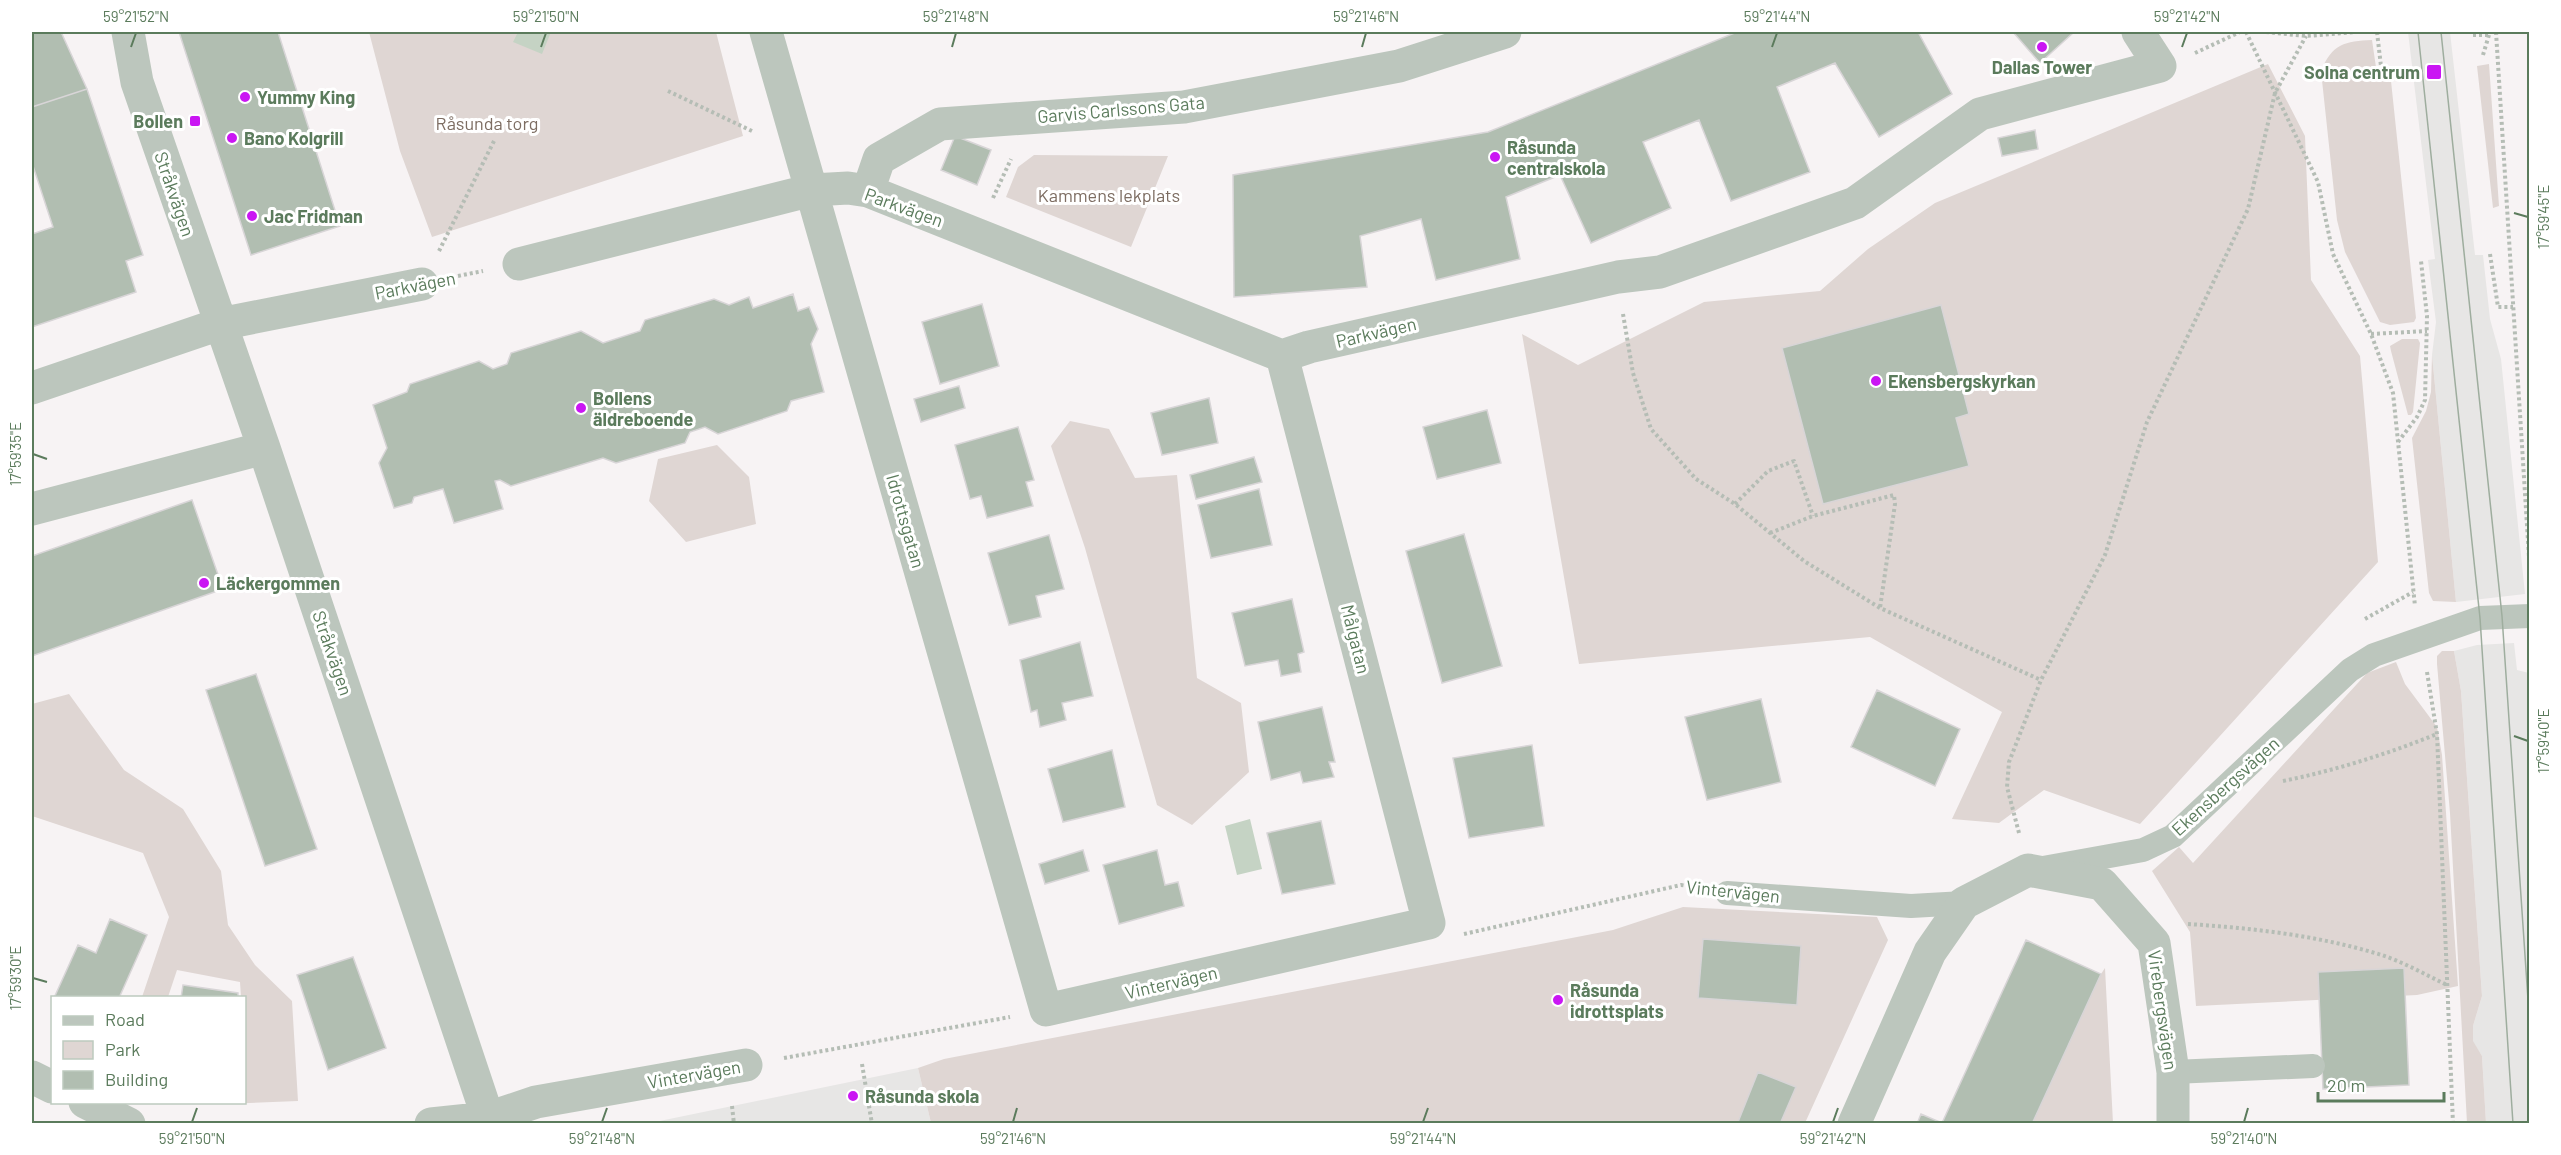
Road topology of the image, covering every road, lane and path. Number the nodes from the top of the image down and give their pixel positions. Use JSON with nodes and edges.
{"nodes":[{"id":1,"x":107,"y":32,"type":"edge"},
{"id":2,"x":128,"y":32,"type":"edge"},
{"id":3,"x":766,"y":32,"type":"edge"},
{"id":4,"x":1505,"y":32,"type":"edge"},
{"id":5,"x":2138,"y":32,"type":"edge"},
{"id":6,"x":2240,"y":32,"type":"edge"},
{"id":7,"x":2246,"y":32,"type":"edge"},
{"id":8,"x":2266,"y":32,"type":"edge"},
{"id":9,"x":2357,"y":32,"type":"edge"},
{"id":10,"x":2377,"y":32,"type":"edge"},
{"id":11,"x":2496,"y":32,"type":"edge"},
{"id":12,"x":2489,"y":33,"type":"edge"},
{"id":13,"x":2473,"y":35,"type":"dead end"},
{"id":14,"x":2306,"y":36,"type":"junction"},
{"id":15,"x":2483,"y":55,"type":"dead end"},
{"id":16,"x":2160,"y":66,"type":"junction"},
{"id":17,"x":2390,"y":75,"type":"dead end"},
{"id":18,"x":137,"y":82,"type":"junction"},
{"id":19,"x":668,"y":91,"type":"dead end"},
{"id":20,"x":2275,"y":93,"type":"junction"},
{"id":21,"x":796,"y":137,"type":"junction"},
{"id":22,"x":495,"y":140,"type":"dead end"},
{"id":23,"x":812,"y":190,"type":"junction"},
{"id":24,"x":868,"y":191,"type":"junction"},
{"id":25,"x":2490,"y":254,"type":"dead end"},
{"id":26,"x":2421,"y":261,"type":"dead end"},
{"id":27,"x":519,"y":264,"type":"joint"},
{"id":28,"x":1618,"y":277,"type":"junction"},
{"id":29,"x":422,"y":284,"type":"junction"},
{"id":30,"x":2513,"y":307,"type":"junction"},
{"id":31,"x":220,"y":324,"type":"junction"},
{"id":32,"x":2427,"y":331,"type":"junction"},
{"id":33,"x":2371,"y":334,"type":"junction"},
{"id":34,"x":1282,"y":356,"type":"junction"},
{"id":35,"x":32,"y":388,"type":"edge"},
{"id":36,"x":2397,"y":443,"type":"junction"},
{"id":37,"x":264,"y":448,"type":"junction"},
{"id":38,"x":1735,"y":504,"type":"junction"},
{"id":39,"x":32,"y":509,"type":"edge"},
{"id":40,"x":1814,"y":516,"type":"junction"},
{"id":41,"x":1770,"y":533,"type":"junction"},
{"id":42,"x":2529,"y":573,"type":"edge"},
{"id":43,"x":2413,"y":592,"type":"junction"},
{"id":44,"x":1880,"y":608,"type":"junction"},
{"id":45,"x":2529,"y":616,"type":"edge"},
{"id":46,"x":2361,"y":622,"type":"dead end"},
{"id":47,"x":2418,"y":640,"type":"junction"},
{"id":48,"x":2425,"y":663,"type":"dead end"},
{"id":49,"x":2041,"y":680,"type":"junction"},
{"id":50,"x":2437,"y":734,"type":"junction"},
{"id":51,"x":2237,"y":777,"type":"junction"},
{"id":52,"x":2020,"y":839,"type":"dead end"},
{"id":53,"x":2028,"y":870,"type":"junction"},
{"id":54,"x":1727,"y":893,"type":"joint"},
{"id":55,"x":1964,"y":903,"type":"junction"},
{"id":56,"x":1429,"y":923,"type":"junction"},
{"id":57,"x":2186,"y":924,"type":"dead end"},
{"id":58,"x":2447,"y":984,"type":"junction"},
{"id":59,"x":1046,"y":1010,"type":"junction"},
{"id":60,"x":862,"y":1064,"type":"dead end"},
{"id":61,"x":746,"y":1065,"type":"joint"},
{"id":62,"x":2313,"y":1066,"type":"dead end"},
{"id":63,"x":2173,"y":1072,"type":"junction"},
{"id":64,"x":32,"y":1077,"type":"edge"},
{"id":65,"x":51,"y":1086,"type":"edge"},
{"id":66,"x":89,"y":1104,"type":"edge"},
{"id":67,"x":489,"y":1120,"type":"edge"},
{"id":68,"x":129,"y":1124,"type":"edge"},
{"id":69,"x":431,"y":1124,"type":"edge"},
{"id":70,"x":872,"y":1124,"type":"edge"},
{"id":71,"x":1854,"y":1124,"type":"edge"},
{"id":72,"x":2173,"y":1124,"type":"edge"},
{"id":73,"x":2453,"y":1124,"type":"edge"}],
"edges":[{"from":1,"to":18,"type":"street","name":"Stråkvägen"},
{"from":2,"to":18,"type":"street","name":"Stråkvägen"},
{"from":3,"to":21,"type":"street","name":"Idrottsgatan"},
{"from":4,"to":24,"type":"street","name":"Garvis Carlssons Gata"},
{"from":5,"to":16,"type":"street"},
{"from":6,"to":16,"type":"path"},
{"from":7,"to":20,"type":"path"},
{"from":8,"to":14,"type":"path"},
{"from":9,"to":14,"type":"path"},
{"from":10,"to":17,"type":"path"},
{"from":11,"to":30,"type":"path"},
{"from":12,"to":13,"type":"path"},
{"from":12,"to":15,"type":"path"},
{"from":14,"to":20,"type":"path"},
{"from":16,"to":28,"type":"street","name":"Parkvägen"},
{"from":18,"to":31,"type":"street","name":"Stråkvägen"},
{"from":19,"to":21,"type":"path"},
{"from":20,"to":33,"type":"path"},
{"from":20,"to":49,"type":"path"},
{"from":21,"to":23,"type":"street","name":"Idrottsgatan"},
{"from":22,"to":29,"type":"path"},
{"from":23,"to":24,"type":"street","name":"Parkvägen"},
{"from":23,"to":27,"type":"street","name":"Parkvägen"},
{"from":23,"to":59,"type":"street","name":"Idrottsgatan"},
{"from":24,"to":34,"type":"street","name":"Parkvägen"},
{"from":25,"to":30,"type":"path"},
{"from":26,"to":32,"type":"path"},
{"from":27,"to":29,"type":"path","name":"Parkvägen"},
{"from":28,"to":34,"type":"street","name":"Parkvägen"},
{"from":28,"to":38,"type":"path"},
{"from":29,"to":31,"type":"street","name":"Parkvägen"},
{"from":30,"to":42,"type":"path"},
{"from":31,"to":35,"type":"street","name":"Parkvägen"},
{"from":31,"to":37,"type":"street","name":"Stråkvägen"},
{"from":32,"to":33,"type":"path"},
{"from":32,"to":36,"type":"path"},
{"from":33,"to":36,"type":"path"},
{"from":34,"to":56,"type":"street","name":"Målgatan"},
{"from":36,"to":43,"type":"path"},
{"from":37,"to":39,"type":"street"},
{"from":37,"to":67,"type":"street","name":"Stråkvägen"},
{"from":38,"to":40,"type":"path"},
{"from":38,"to":41,"type":"path"},
{"from":40,"to":41,"type":"path"},
{"from":40,"to":44,"type":"path"},
{"from":41,"to":44,"type":"path"},
{"from":43,"to":46,"type":"path"},
{"from":43,"to":47,"type":"path"},
{"from":44,"to":49,"type":"path"},
{"from":45,"to":47,"type":"lane","name":"Ekensbergsvägen"},
{"from":47,"to":51,"type":"lane","name":"Ekensbergsvägen"},
{"from":48,"to":50,"type":"path"},
{"from":49,"to":52,"type":"path"},
{"from":50,"to":51,"type":"path"},
{"from":50,"to":58,"type":"path"},
{"from":51,"to":53,"type":"lane","name":"Ekensbergsvägen"},
{"from":53,"to":55,"type":"street","name":"Ekensbergsvägen"},
{"from":53,"to":63,"type":"street","name":"Virebergsvägen"},
{"from":54,"to":55,"type":"lane","name":"Vintervägen"},
{"from":54,"to":56,"type":"path","name":"Vintervägen"},
{"from":55,"to":71,"type":"street","name":"Ekensbergsvägen"},
{"from":56,"to":59,"type":"street","name":"Vintervägen"},
{"from":57,"to":58,"type":"path"},
{"from":58,"to":73,"type":"path"},
{"from":59,"to":61,"type":"path","name":"Vintervägen"},
{"from":60,"to":70,"type":"path"},
{"from":61,"to":67,"type":"street","name":"Vintervägen"},
{"from":62,"to":63,"type":"lane"},
{"from":63,"to":72,"type":"street","name":"Virebergsvägen"},
{"from":64,"to":65,"type":"street"},
{"from":66,"to":68,"type":"street"},
{"from":67,"to":69,"type":"street","name":"Vintervägen"}]}
